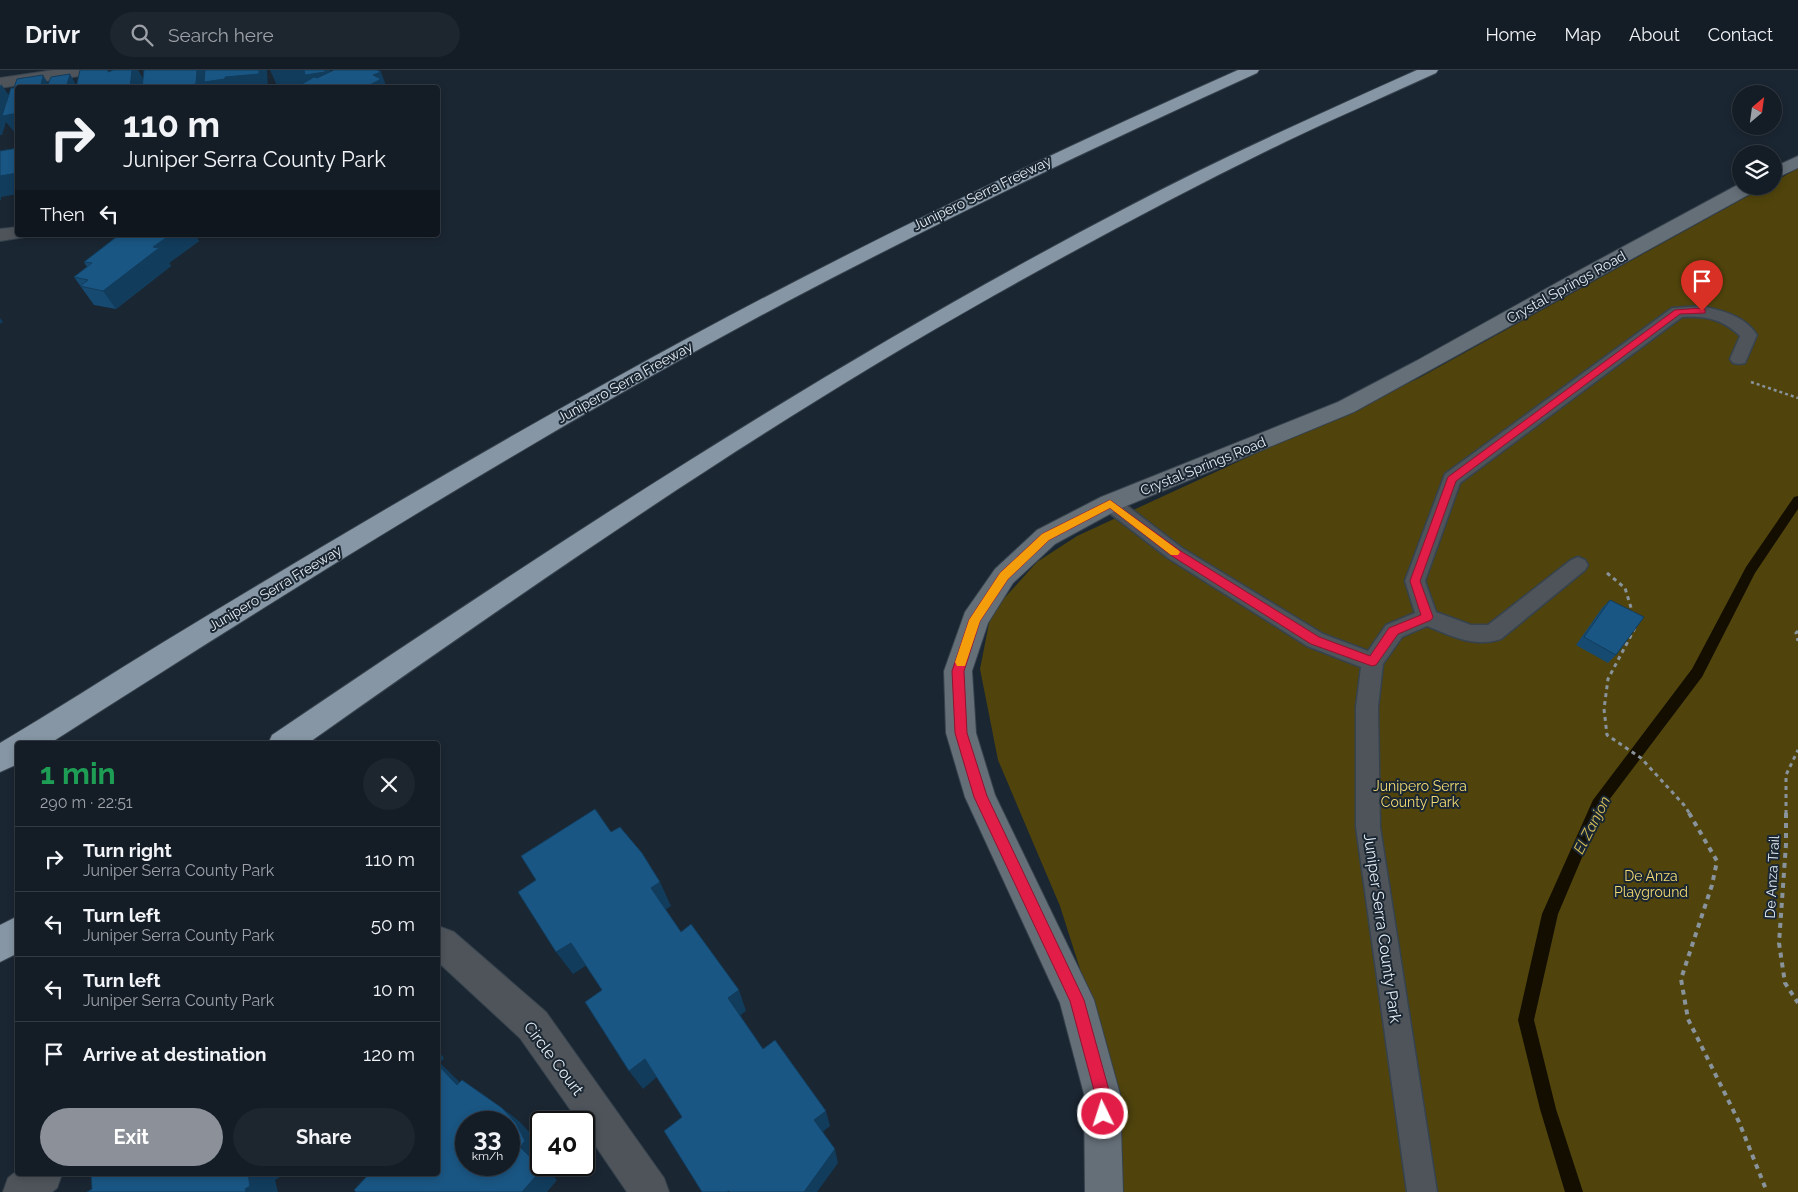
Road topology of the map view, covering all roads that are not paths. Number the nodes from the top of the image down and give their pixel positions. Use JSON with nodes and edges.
{"nodes":[{"id":1,"x":86,"y":70,"type":"edge"},
{"id":2,"x":1251,"y":70,"type":"edge"},
{"id":3,"x":1430,"y":70,"type":"edge"},
{"id":4,"x":0,"y":83,"type":"edge"},
{"id":5,"x":1798,"y":161,"type":"edge"},
{"id":6,"x":1782,"y":170,"type":"edge"},
{"id":7,"x":1733,"y":195,"type":"edge"},
{"id":8,"x":15,"y":233,"type":"edge"},
{"id":9,"x":0,"y":235,"type":"edge"},
{"id":10,"x":1739,"y":359,"type":"dead end"},
{"id":11,"x":1110,"y":503,"type":"junction"},
{"id":12,"x":1578,"y":565,"type":"dead end"},
{"id":13,"x":1428,"y":617,"type":"junction"},
{"id":14,"x":1372,"y":662,"type":"junction"},
{"id":15,"x":29,"y":741,"type":"edge"},
{"id":16,"x":287,"y":741,"type":"edge"},
{"id":17,"x":15,"y":750,"type":"edge"},
{"id":18,"x":0,"y":759,"type":"edge"},
{"id":19,"x":15,"y":934,"type":"edge"},
{"id":20,"x":440,"y":944,"type":"edge"},
{"id":21,"x":0,"y":945,"type":"edge"},
{"id":22,"x":41,"y":1176,"type":"edge"},
{"id":23,"x":53,"y":1176,"type":"edge"},
{"id":24,"x":22,"y":1192,"type":"edge"},
{"id":25,"x":54,"y":1192,"type":"edge"},
{"id":26,"x":650,"y":1192,"type":"edge"},
{"id":27,"x":1104,"y":1192,"type":"edge"},
{"id":28,"x":1422,"y":1192,"type":"edge"}],
"edges":[{"from":1,"to":4,"type":"street"},
{"from":2,"to":15,"type":"highway","name":"Junipero Serra Freeway"},
{"from":3,"to":16,"type":"highway"},
{"from":5,"to":6,"type":"street"},
{"from":7,"to":11,"type":"street","name":"Crystal Springs Road"},
{"from":8,"to":9,"type":"street"},
{"from":10,"to":13,"type":"lane"},
{"from":11,"to":14,"type":"lane"},
{"from":11,"to":27,"type":"street","name":"Crystal Springs Road"},
{"from":12,"to":13,"type":"lane"},
{"from":13,"to":14,"type":"lane","name":"Juniper Serra County Park"},
{"from":14,"to":28,"type":"lane","name":"Juniper Serra County Park"},
{"from":17,"to":18,"type":"highway"},
{"from":19,"to":21,"type":"highway"},
{"from":20,"to":26,"type":"street","name":"Circle Court"},
{"from":22,"to":24,"type":"street"},
{"from":23,"to":25,"type":"street"}]}
